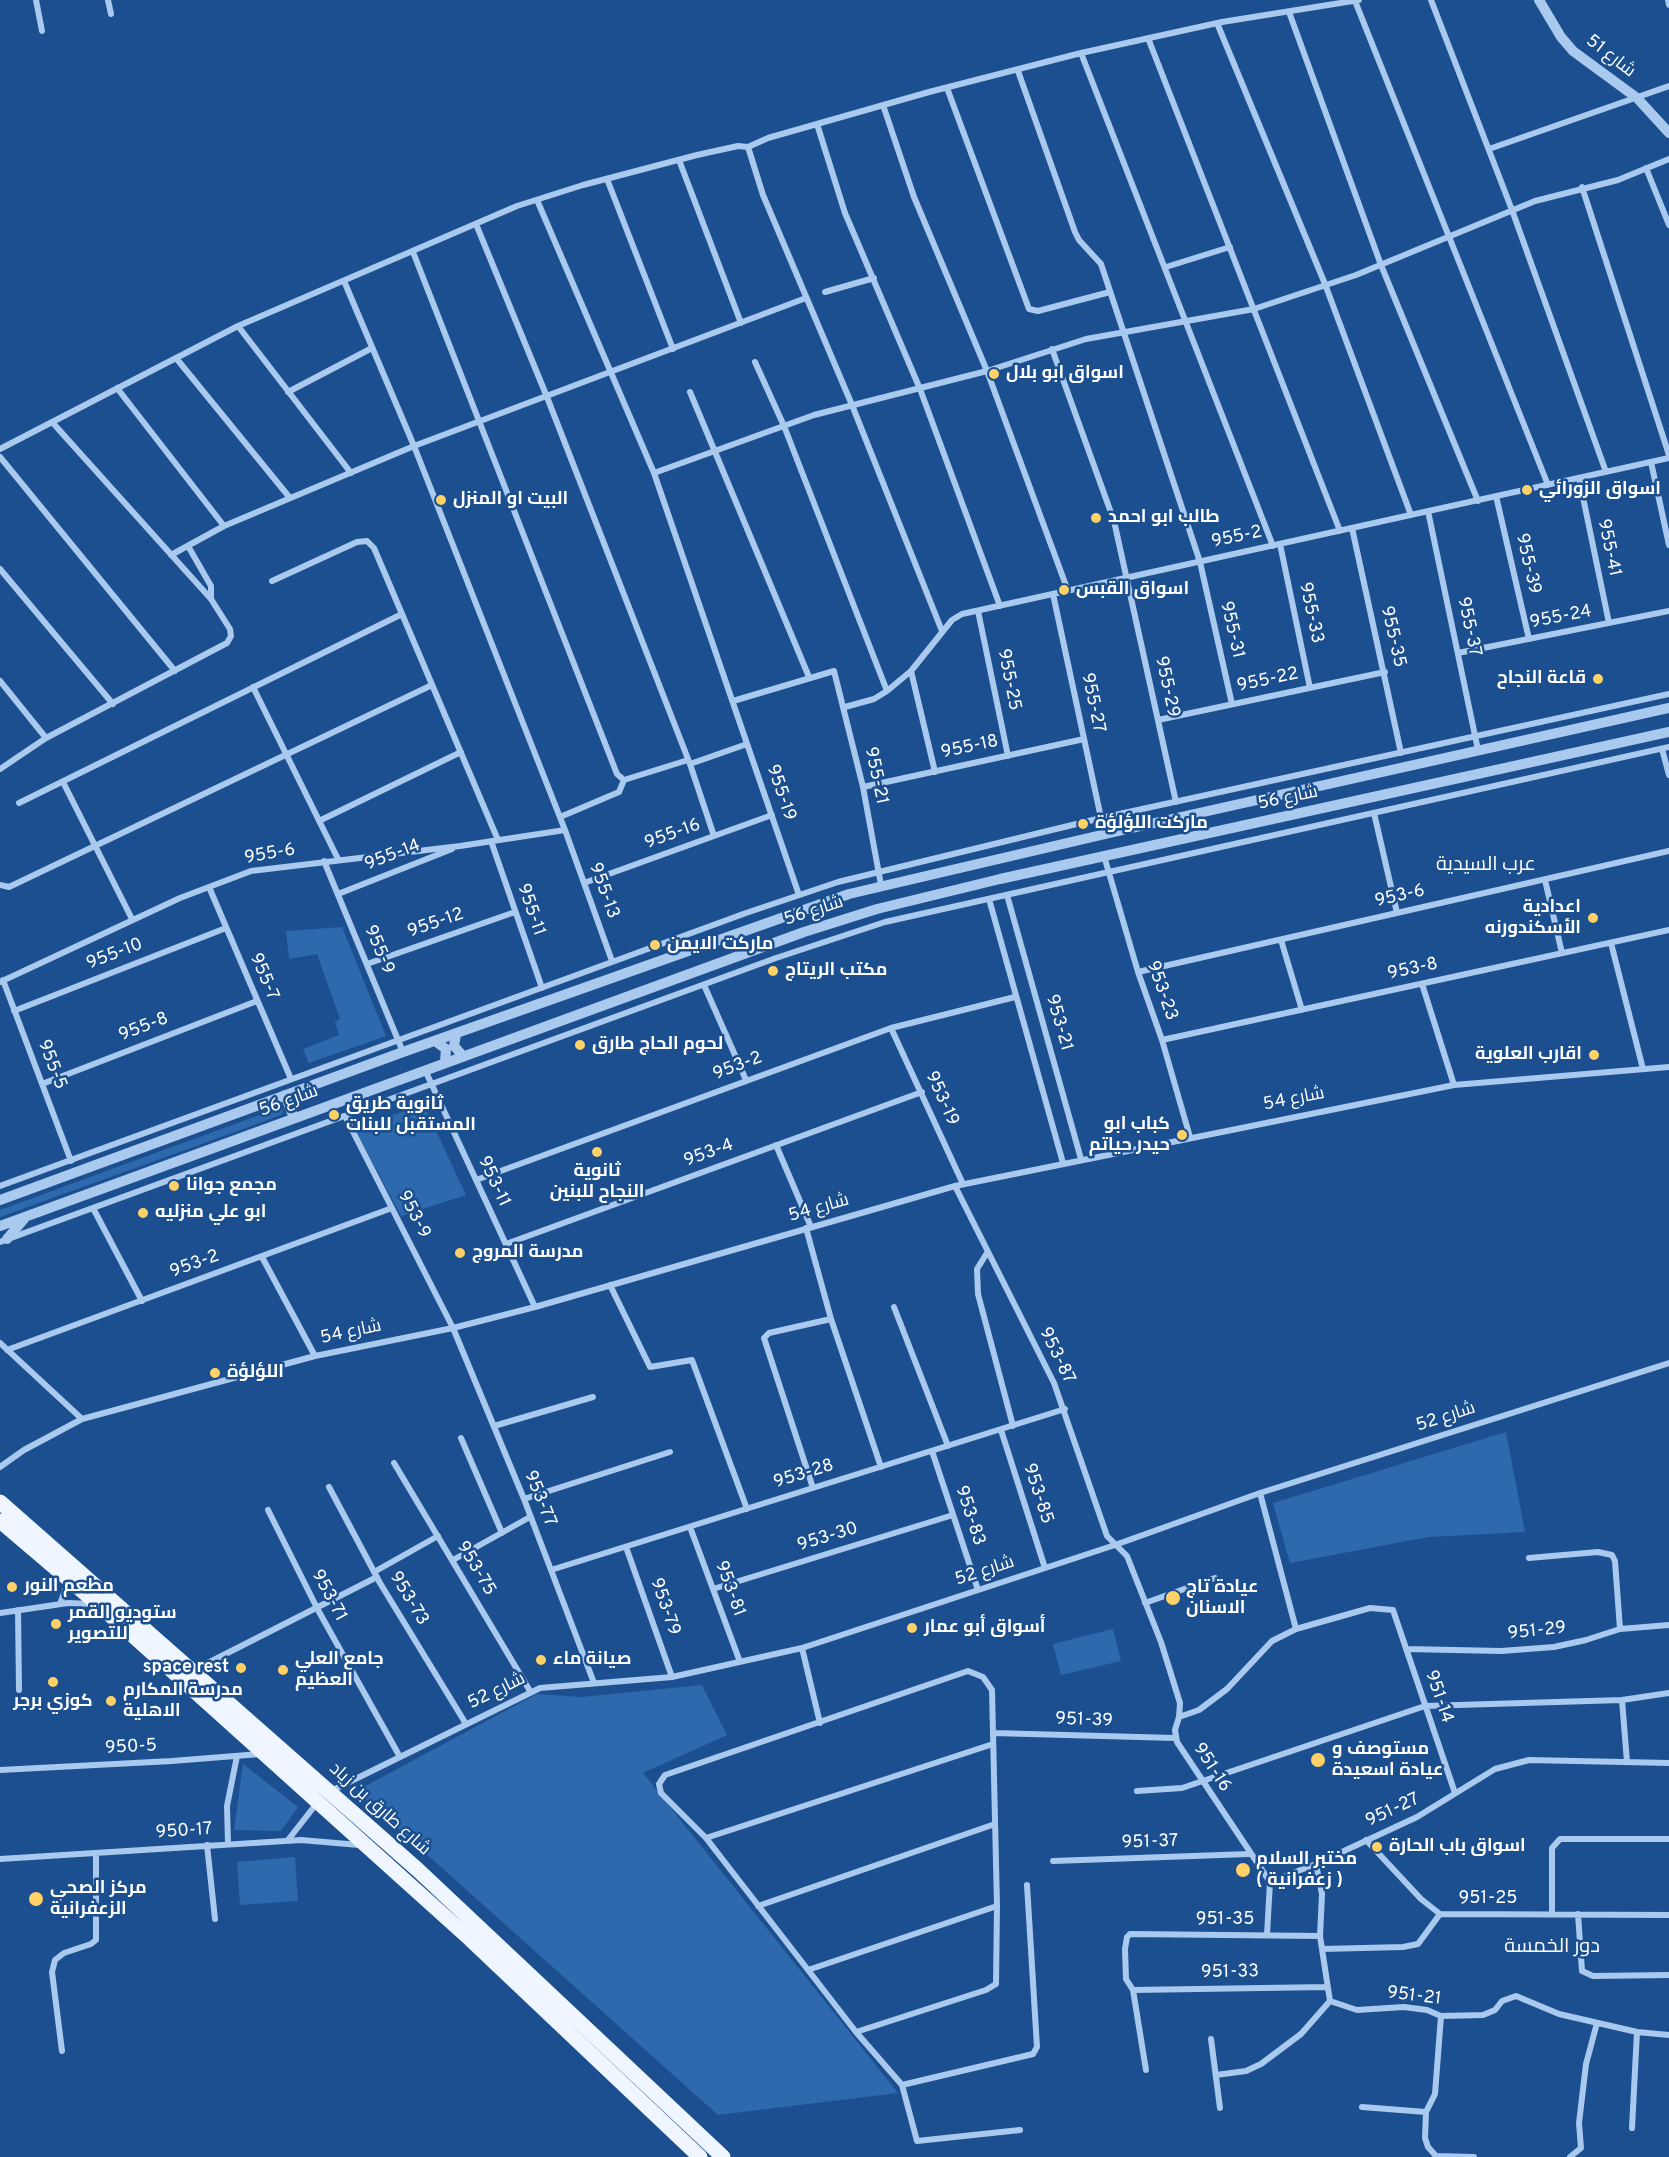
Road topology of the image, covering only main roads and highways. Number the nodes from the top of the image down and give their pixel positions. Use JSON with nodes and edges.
{"nodes":[{"id":1,"x":0,"y":1502,"type":"edge"},
{"id":2,"x":0,"y":1521,"type":"edge"},
{"id":3,"x":700,"y":2157,"type":"edge"},
{"id":4,"x":723,"y":2157,"type":"edge"}],
"edges":[{"from":1,"to":4,"type":"main road","name":"شارع طارق بن زياد"},
{"from":2,"to":3,"type":"main road","name":"شارع طارق بن زياد"}]}
